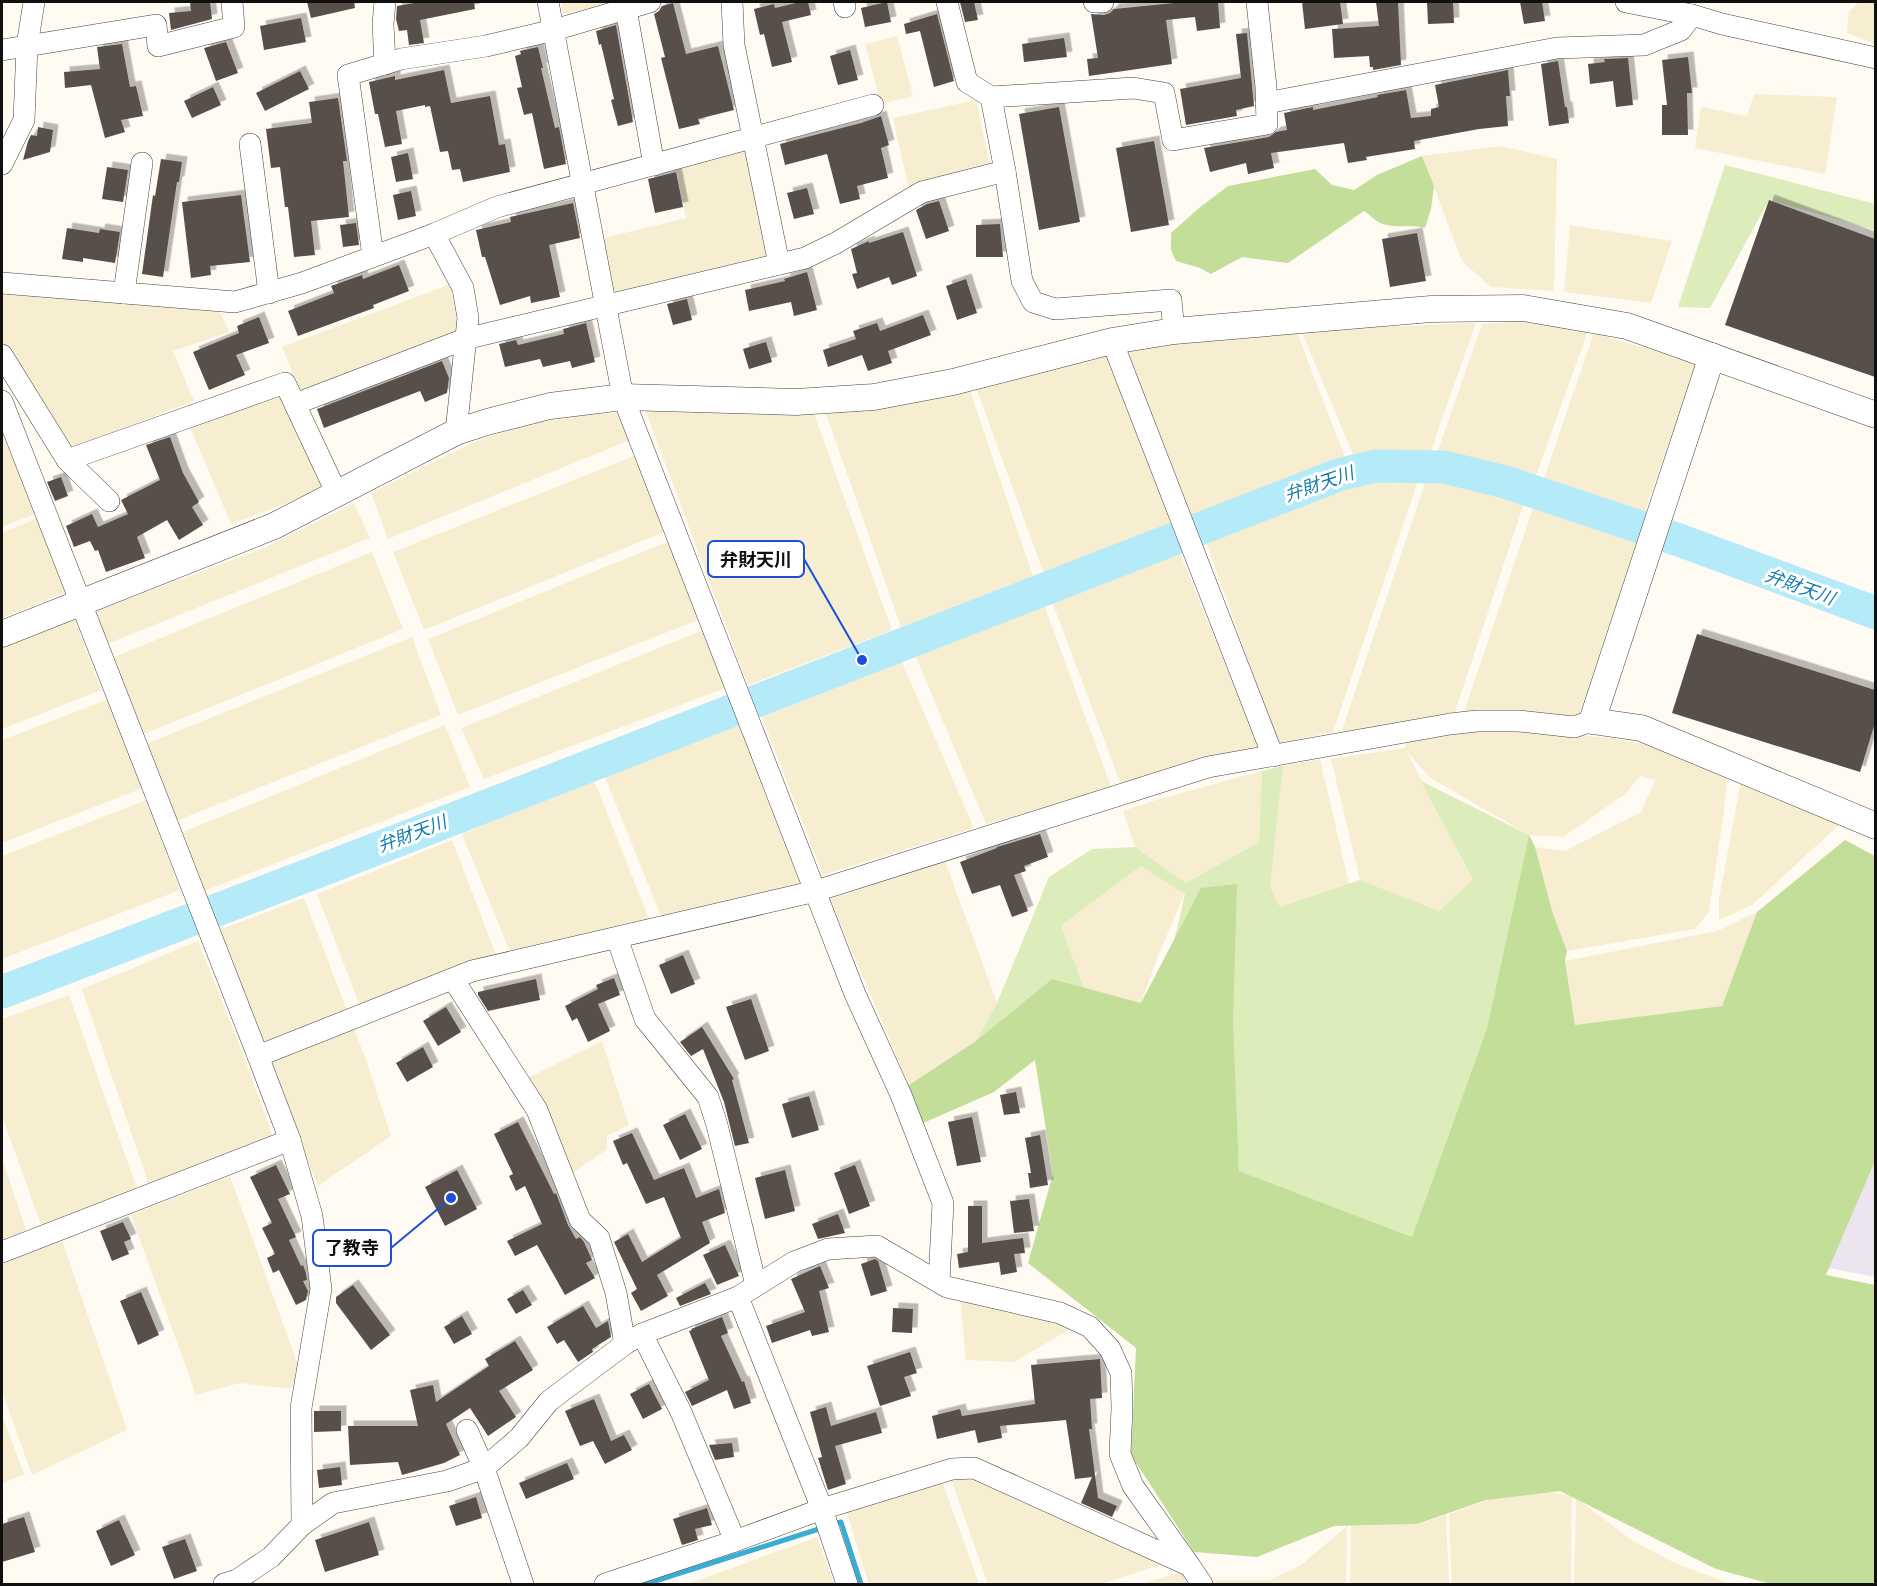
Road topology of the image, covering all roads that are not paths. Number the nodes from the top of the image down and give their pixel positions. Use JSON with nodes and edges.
{"nodes":[{"id":1,"x":34,"y":2,"type":"edge"},
{"id":2,"x":232,"y":2,"type":"edge"},
{"id":3,"x":385,"y":2,"type":"edge"},
{"id":4,"x":549,"y":2,"type":"edge"},
{"id":5,"x":650,"y":2,"type":"edge"},
{"id":6,"x":732,"y":2,"type":"edge"},
{"id":7,"x":947,"y":2,"type":"edge"},
{"id":8,"x":1094,"y":2,"type":"edge"},
{"id":9,"x":1103,"y":2,"type":"edge"},
{"id":10,"x":1257,"y":2,"type":"edge"},
{"id":11,"x":1626,"y":2,"type":"edge"},
{"id":12,"x":626,"y":9,"type":"junction"},
{"id":13,"x":1692,"y":15,"type":"junction"},
{"id":14,"x":554,"y":30,"type":"junction"},
{"id":15,"x":27,"y":46,"type":"junction"},
{"id":16,"x":2,"y":50,"type":"edge"},
{"id":17,"x":1875,"y":58,"type":"edge"},
{"id":18,"x":385,"y":64,"type":"junction"},
{"id":19,"x":991,"y":98,"type":"junction"},
{"id":20,"x":1266,"y":103,"type":"junction"},
{"id":21,"x":873,"y":105,"type":"dead end"},
{"id":22,"x":753,"y":138,"type":"junction"},
{"id":23,"x":250,"y":144,"type":"dead end"},
{"id":24,"x":142,"y":163,"type":"dead end"},
{"id":25,"x":2,"y":164,"type":"edge"},
{"id":26,"x":654,"y":165,"type":"junction"},
{"id":27,"x":1005,"y":171,"type":"junction"},
{"id":28,"x":583,"y":185,"type":"junction"},
{"id":29,"x":434,"y":234,"type":"junction"},
{"id":30,"x":373,"y":256,"type":"junction"},
{"id":31,"x":779,"y":264,"type":"junction"},
{"id":32,"x":2,"y":283,"type":"edge"},
{"id":33,"x":269,"y":292,"type":"junction"},
{"id":34,"x":124,"y":293,"type":"junction"},
{"id":35,"x":605,"y":304,"type":"junction"},
{"id":36,"x":1174,"y":331,"type":"junction"},
{"id":37,"x":465,"y":339,"type":"junction"},
{"id":38,"x":1112,"y":341,"type":"junction"},
{"id":39,"x":2,"y":355,"type":"edge"},
{"id":40,"x":1712,"y":356,"type":"junction"},
{"id":41,"x":623,"y":397,"type":"junction"},
{"id":42,"x":2,"y":401,"type":"edge"},
{"id":43,"x":295,"y":404,"type":"junction"},
{"id":44,"x":1875,"y":414,"type":"edge"},
{"id":45,"x":456,"y":432,"type":"junction"},
{"id":46,"x":68,"y":460,"type":"junction"},
{"id":47,"x":337,"y":494,"type":"junction"},
{"id":48,"x":109,"y":501,"type":"dead end"},
{"id":49,"x":80,"y":602,"type":"junction"},
{"id":50,"x":2,"y":634,"type":"edge"},
{"id":51,"x":1592,"y":721,"type":"junction"},
{"id":52,"x":1273,"y":756,"type":"junction"},
{"id":53,"x":1875,"y":826,"type":"edge"},
{"id":54,"x":816,"y":891,"type":"junction"},
{"id":55,"x":617,"y":938,"type":"junction"},
{"id":56,"x":453,"y":979,"type":"junction"},
{"id":57,"x":258,"y":1056,"type":"junction"},
{"id":58,"x":290,"y":1140,"type":"junction"},
{"id":59,"x":2,"y":1252,"type":"edge"},
{"id":60,"x":939,"y":1282,"type":"junction"},
{"id":61,"x":756,"y":1285,"type":"junction"},
{"id":62,"x":738,"y":1296,"type":"junction"},
{"id":63,"x":633,"y":1339,"type":"junction"},
{"id":64,"x":467,"y":1430,"type":"dead end"},
{"id":65,"x":484,"y":1468,"type":"junction"},
{"id":66,"x":822,"y":1509,"type":"junction"},
{"id":67,"x":302,"y":1525,"type":"junction"},
{"id":68,"x":735,"y":1541,"type":"junction"},
{"id":69,"x":1190,"y":1566,"type":"junction"},
{"id":70,"x":224,"y":1584,"type":"edge"},
{"id":71,"x":523,"y":1584,"type":"edge"},
{"id":72,"x":604,"y":1584,"type":"edge"},
{"id":73,"x":847,"y":1584,"type":"edge"},
{"id":74,"x":1202,"y":1584,"type":"edge"}],
"edges":[{"from":1,"to":15,"type":"street"},
{"from":2,"to":15,"type":"street"},
{"from":3,"to":18,"type":"street"},
{"from":4,"to":14,"type":"street"},
{"from":5,"to":12,"type":"street"},
{"from":6,"to":22,"type":"street"},
{"from":7,"to":19,"type":"street"},
{"from":8,"to":9,"type":"street"},
{"from":10,"to":20,"type":"street"},
{"from":11,"to":13,"type":"street"},
{"from":12,"to":14,"type":"street"},
{"from":12,"to":26,"type":"street"},
{"from":13,"to":17,"type":"street"},
{"from":13,"to":20,"type":"street"},
{"from":14,"to":18,"type":"street"},
{"from":14,"to":28,"type":"street"},
{"from":15,"to":16,"type":"street"},
{"from":15,"to":25,"type":"street"},
{"from":18,"to":30,"type":"street"},
{"from":19,"to":20,"type":"street"},
{"from":19,"to":27,"type":"street"},
{"from":21,"to":22,"type":"street"},
{"from":22,"to":26,"type":"street"},
{"from":22,"to":31,"type":"street"},
{"from":23,"to":33,"type":"street"},
{"from":24,"to":34,"type":"street"},
{"from":26,"to":28,"type":"street"},
{"from":27,"to":31,"type":"street"},
{"from":27,"to":36,"type":"street"},
{"from":28,"to":29,"type":"street"},
{"from":28,"to":35,"type":"street"},
{"from":29,"to":30,"type":"street"},
{"from":29,"to":37,"type":"street"},
{"from":30,"to":33,"type":"street"},
{"from":31,"to":35,"type":"street"},
{"from":32,"to":34,"type":"street"},
{"from":33,"to":34,"type":"street"},
{"from":35,"to":37,"type":"street"},
{"from":35,"to":41,"type":"street"},
{"from":36,"to":38,"type":"street"},
{"from":36,"to":40,"type":"street"},
{"from":37,"to":43,"type":"street"},
{"from":37,"to":45,"type":"street"},
{"from":38,"to":41,"type":"street"},
{"from":38,"to":52,"type":"street"},
{"from":39,"to":46,"type":"street"},
{"from":40,"to":44,"type":"street"},
{"from":40,"to":51,"type":"street"},
{"from":41,"to":45,"type":"street"},
{"from":41,"to":54,"type":"street"},
{"from":42,"to":49,"type":"street"},
{"from":43,"to":46,"type":"street"},
{"from":43,"to":47,"type":"street"},
{"from":45,"to":47,"type":"street"},
{"from":46,"to":48,"type":"street"},
{"from":47,"to":49,"type":"street"},
{"from":49,"to":50,"type":"street"},
{"from":49,"to":57,"type":"street"},
{"from":51,"to":52,"type":"street"},
{"from":51,"to":53,"type":"street"},
{"from":52,"to":54,"type":"street"},
{"from":54,"to":55,"type":"street"},
{"from":54,"to":60,"type":"street"},
{"from":55,"to":56,"type":"street"},
{"from":55,"to":61,"type":"street"},
{"from":56,"to":57,"type":"street"},
{"from":56,"to":63,"type":"street"},
{"from":57,"to":58,"type":"street"},
{"from":58,"to":59,"type":"street"},
{"from":58,"to":67,"type":"street"},
{"from":60,"to":61,"type":"street"},
{"from":60,"to":69,"type":"street"},
{"from":61,"to":62,"type":"street"},
{"from":62,"to":63,"type":"street"},
{"from":62,"to":66,"type":"street"},
{"from":63,"to":65,"type":"street"},
{"from":63,"to":68,"type":"street"},
{"from":64,"to":65,"type":"street"},
{"from":65,"to":67,"type":"street"},
{"from":65,"to":71,"type":"street"},
{"from":66,"to":68,"type":"street"},
{"from":66,"to":69,"type":"street"},
{"from":66,"to":73,"type":"street"},
{"from":67,"to":70,"type":"street"},
{"from":68,"to":72,"type":"street"},
{"from":69,"to":74,"type":"street"}]}
